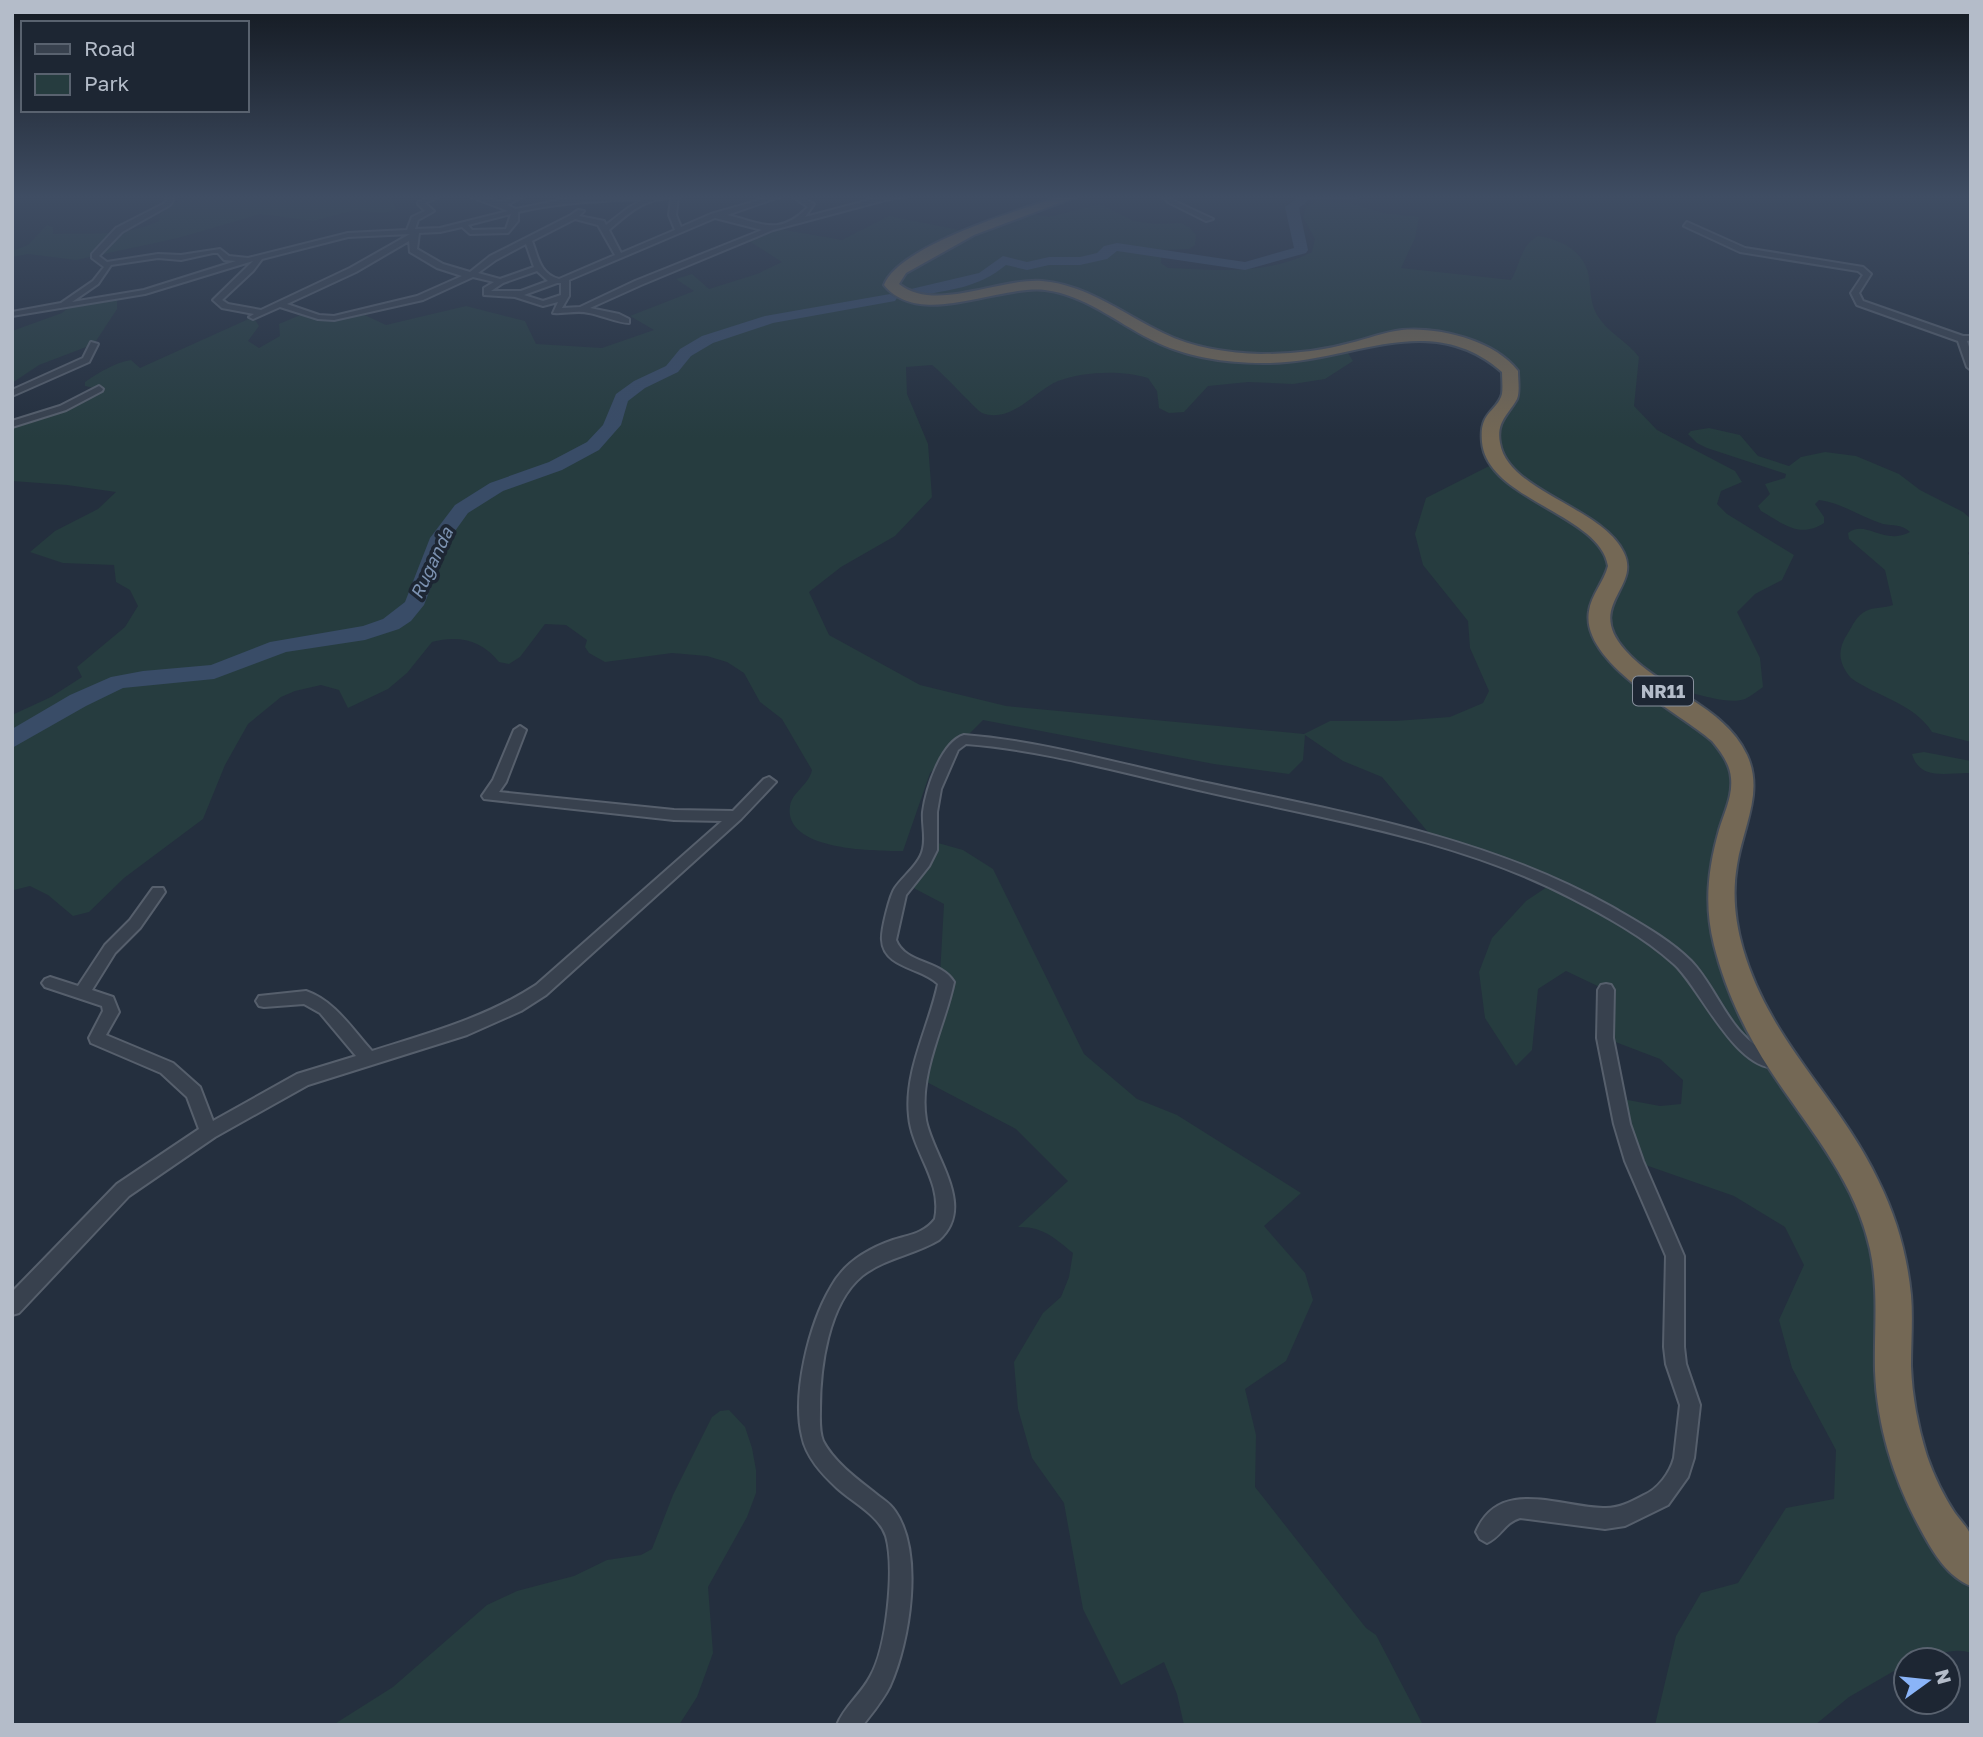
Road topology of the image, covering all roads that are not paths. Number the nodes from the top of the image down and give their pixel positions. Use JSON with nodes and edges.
{"nodes":[{"id":1,"x":102,"y":276,"type":"edge"},
{"id":2,"x":197,"y":276,"type":"edge"},
{"id":3,"x":244,"y":276,"type":"edge"},
{"id":4,"x":341,"y":276,"type":"edge"},
{"id":5,"x":468,"y":276,"type":"edge"},
{"id":6,"x":480,"y":276,"type":"edge"},
{"id":7,"x":514,"y":276,"type":"edge"},
{"id":8,"x":548,"y":276,"type":"edge"},
{"id":9,"x":574,"y":276,"type":"edge"},
{"id":10,"x":655,"y":276,"type":"edge"},
{"id":11,"x":895,"y":276,"type":"edge"},
{"id":12,"x":1866,"y":276,"type":"edge"},
{"id":13,"x":565,"y":280,"type":"junction"},
{"id":14,"x":500,"y":281,"type":"junction"},
{"id":15,"x":554,"y":281,"type":"junction"},
{"id":16,"x":515,"y":294,"type":"junction"},
{"id":17,"x":565,"y":296,"type":"junction"},
{"id":18,"x":281,"y":305,"type":"junction"},
{"id":19,"x":60,"y":306,"type":"junction"},
{"id":20,"x":580,"y":310,"type":"junction"},
{"id":21,"x":263,"y":313,"type":"junction"},
{"id":22,"x":12,"y":314,"type":"edge"},
{"id":23,"x":253,"y":317,"type":"dead end"},
{"id":24,"x":626,"y":321,"type":"dead end"},
{"id":25,"x":1966,"y":339,"type":"edge"},
{"id":26,"x":94,"y":344,"type":"dead end"},
{"id":27,"x":1971,"y":368,"type":"edge"},
{"id":28,"x":99,"y":389,"type":"dead end"},
{"id":29,"x":12,"y":393,"type":"edge"},
{"id":30,"x":12,"y":424,"type":"edge"},
{"id":31,"x":520,"y":730,"type":"dead end"},
{"id":32,"x":769,"y":782,"type":"dead end"},
{"id":33,"x":736,"y":816,"type":"junction"},
{"id":34,"x":158,"y":892,"type":"dead end"},
{"id":35,"x":50,"y":983,"type":"dead end"},
{"id":36,"x":1606,"y":990,"type":"dead end"},
{"id":37,"x":81,"y":994,"type":"junction"},
{"id":38,"x":264,"y":1001,"type":"dead end"},
{"id":39,"x":368,"y":1058,"type":"junction"},
{"id":40,"x":1781,"y":1061,"type":"junction"},
{"id":41,"x":209,"y":1132,"type":"junction"},
{"id":42,"x":12,"y":1306,"type":"edge"},
{"id":43,"x":1488,"y":1532,"type":"dead end"},
{"id":44,"x":1971,"y":1566,"type":"edge"},
{"id":45,"x":848,"y":1725,"type":"edge"}],
"edges":[{"from":1,"to":19,"type":"street"},
{"from":2,"to":19,"type":"street"},
{"from":3,"to":21,"type":"street"},
{"from":4,"to":18,"type":"street"},
{"from":5,"to":18,"type":"street"},
{"from":6,"to":14,"type":"street"},
{"from":7,"to":14,"type":"street"},
{"from":8,"to":15,"type":"street"},
{"from":9,"to":13,"type":"street"},
{"from":10,"to":20,"type":"street"},
{"from":11,"to":40,"type":"highway","number":"NR11"},
{"from":12,"to":25,"type":"street"},
{"from":13,"to":15,"type":"street"},
{"from":13,"to":17,"type":"street"},
{"from":14,"to":16,"type":"street"},
{"from":15,"to":16,"type":"street"},
{"from":16,"to":17,"type":"street"},
{"from":17,"to":20,"type":"street"},
{"from":18,"to":21,"type":"street"},
{"from":19,"to":22,"type":"street"},
{"from":20,"to":24,"type":"street"},
{"from":21,"to":23,"type":"street"},
{"from":25,"to":27,"type":"street"},
{"from":26,"to":29,"type":"street"},
{"from":28,"to":30,"type":"street"},
{"from":31,"to":33,"type":"street"},
{"from":32,"to":33,"type":"street"},
{"from":33,"to":39,"type":"street"},
{"from":34,"to":37,"type":"street"},
{"from":35,"to":37,"type":"street"},
{"from":36,"to":43,"type":"street"},
{"from":37,"to":41,"type":"street"},
{"from":38,"to":39,"type":"street"},
{"from":39,"to":41,"type":"street"},
{"from":40,"to":44,"type":"highway","number":"NR11"},
{"from":40,"to":45,"type":"street"},
{"from":41,"to":42,"type":"street"}]}
